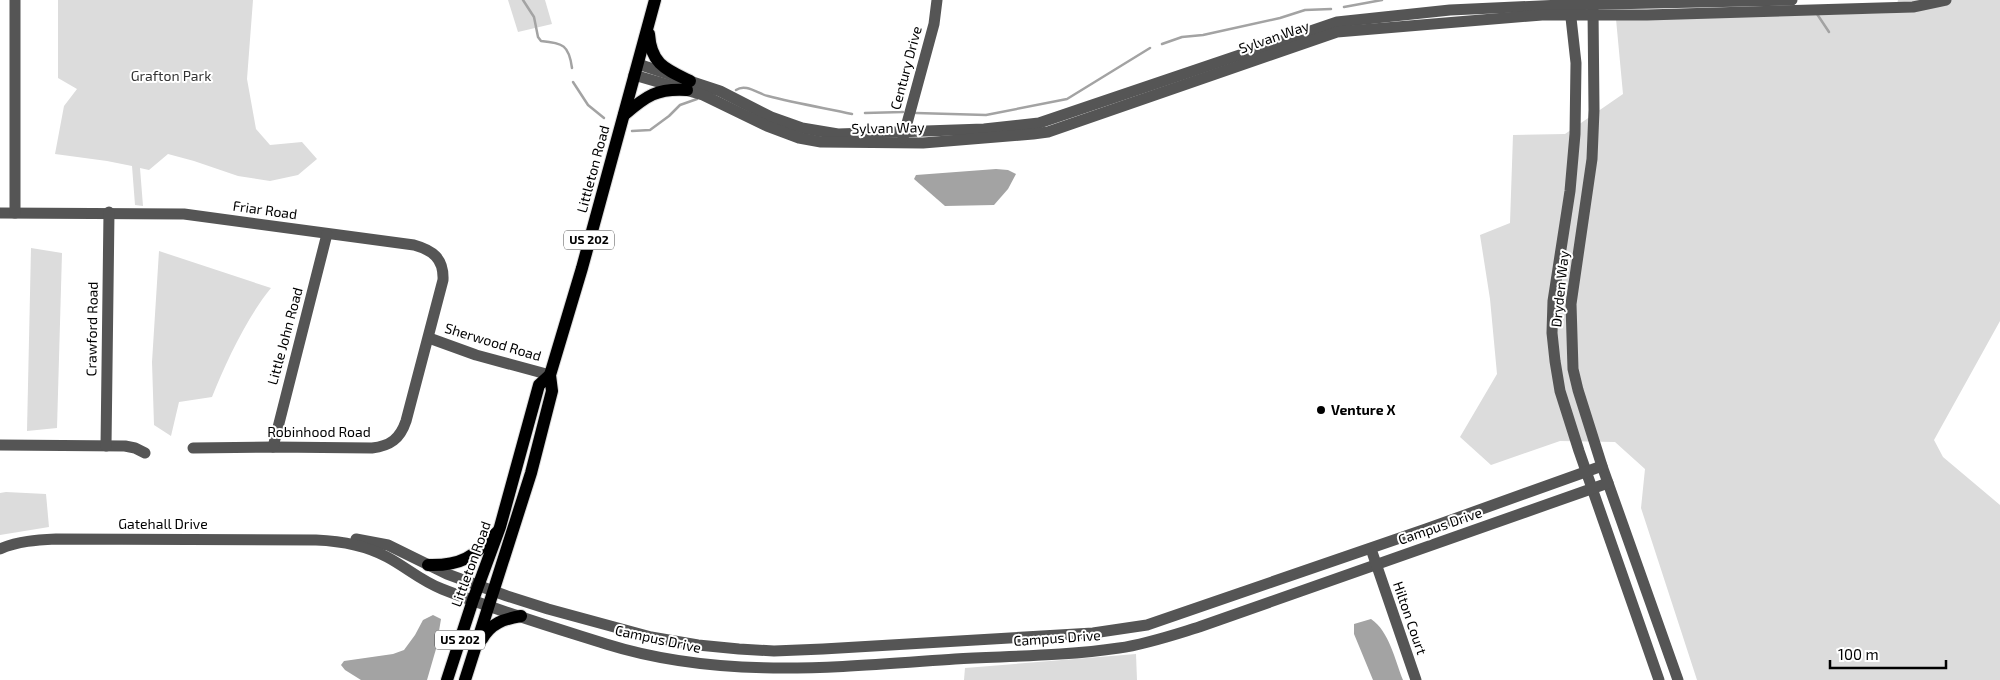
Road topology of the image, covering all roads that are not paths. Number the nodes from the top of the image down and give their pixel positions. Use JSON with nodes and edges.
{"nodes":[{"id":1,"x":15,"y":0,"type":"edge"},
{"id":2,"x":655,"y":0,"type":"edge"},
{"id":3,"x":937,"y":0,"type":"edge"},
{"id":4,"x":1792,"y":0,"type":"edge"},
{"id":5,"x":1946,"y":0,"type":"edge"},
{"id":6,"x":1889,"y":4,"type":"edge"},
{"id":7,"x":1742,"y":7,"type":"junction"},
{"id":8,"x":1570,"y":10,"type":"junction"},
{"id":9,"x":1593,"y":10,"type":"junction"},
{"id":10,"x":649,"y":26,"type":"junction"},
{"id":11,"x":636,"y":69,"type":"junction"},
{"id":12,"x":688,"y":86,"type":"junction"},
{"id":13,"x":624,"y":114,"type":"junction"},
{"id":14,"x":903,"y":137,"type":"junction"},
{"id":15,"x":0,"y":212,"type":"edge"},
{"id":16,"x":15,"y":212,"type":"junction"},
{"id":17,"x":108,"y":212,"type":"junction"},
{"id":18,"x":327,"y":234,"type":"junction"},
{"id":19,"x":429,"y":338,"type":"junction"},
{"id":20,"x":550,"y":375,"type":"junction"},
{"id":21,"x":0,"y":445,"type":"edge"},
{"id":22,"x":106,"y":446,"type":"junction"},
{"id":23,"x":273,"y":447,"type":"junction"},
{"id":24,"x":193,"y":448,"type":"dead end"},
{"id":25,"x":145,"y":454,"type":"dead end"},
{"id":26,"x":1602,"y":466,"type":"junction"},
{"id":27,"x":1587,"y":472,"type":"junction"},
{"id":28,"x":1608,"y":483,"type":"junction"},
{"id":29,"x":1592,"y":488,"type":"junction"},
{"id":30,"x":500,"y":527,"type":"junction"},
{"id":31,"x":327,"y":541,"type":"junction"},
{"id":32,"x":0,"y":548,"type":"edge"},
{"id":33,"x":1370,"y":549,"type":"junction"},
{"id":34,"x":428,"y":565,"type":"junction"},
{"id":35,"x":1376,"y":565,"type":"junction"},
{"id":36,"x":479,"y":586,"type":"junction"},
{"id":37,"x":494,"y":591,"type":"junction"},
{"id":38,"x":473,"y":600,"type":"junction"},
{"id":39,"x":489,"y":606,"type":"junction"},
{"id":40,"x":521,"y":616,"type":"junction"},
{"id":41,"x":474,"y":651,"type":"junction"},
{"id":42,"x":447,"y":680,"type":"edge"},
{"id":43,"x":465,"y":680,"type":"edge"},
{"id":44,"x":1416,"y":680,"type":"edge"},
{"id":45,"x":1659,"y":680,"type":"edge"},
{"id":46,"x":1678,"y":680,"type":"edge"}],
"edges":[{"from":1,"to":16,"type":"street"},
{"from":2,"to":10,"type":"main road","name":"Littleton Road","number":"US 202"},
{"from":3,"to":14,"type":"street","name":"Century Drive"},
{"from":4,"to":7,"type":"street","name":"Sylvan Way"},
{"from":5,"to":6,"type":"street","name":"Sylvan Way"},
{"from":6,"to":7,"type":"street","name":"Sylvan Way"},
{"from":7,"to":9,"type":"street","name":"Sylvan Way"},
{"from":8,"to":9,"type":"street","name":"Sylvan Way"},
{"from":8,"to":14,"type":"street","name":"Sylvan Way"},
{"from":8,"to":27,"type":"street","name":"Dryden Way"},
{"from":9,"to":26,"type":"street","name":"Dryden Way"},
{"from":10,"to":11,"type":"main road","name":"Littleton Road","number":"US 202"},
{"from":10,"to":12,"type":"main road"},
{"from":11,"to":12,"type":"street","name":"Sylvan Way"},
{"from":11,"to":13,"type":"main road","name":"Littleton Road","number":"US 202"},
{"from":12,"to":13,"type":"main road"},
{"from":12,"to":14,"type":"street","name":"Sylvan Way"},
{"from":13,"to":20,"type":"main road","name":"Littleton Road","number":"US 202"},
{"from":15,"to":16,"type":"street","name":"Friar Road"},
{"from":16,"to":17,"type":"street","name":"Friar Road"},
{"from":17,"to":18,"type":"street","name":"Friar Road"},
{"from":17,"to":22,"type":"street","name":"Crawford Road"},
{"from":18,"to":19,"type":"street","name":"Friar Road"},
{"from":18,"to":23,"type":"street","name":"Little John Road"},
{"from":19,"to":20,"type":"street","name":"Sherwood Road"},
{"from":19,"to":23,"type":"street","name":"Robinhood Road"},
{"from":20,"to":30,"type":"main road","name":"Littleton Road","number":"US 202"},
{"from":20,"to":37,"type":"main road","name":"Littleton Road","number":"US 202"},
{"from":21,"to":22,"type":"street"},
{"from":22,"to":25,"type":"street"},
{"from":23,"to":24,"type":"street","name":"Robinhood Road"},
{"from":26,"to":27,"type":"street","name":"Campus Drive"},
{"from":26,"to":28,"type":"street","name":"Dryden Way"},
{"from":27,"to":29,"type":"street","name":"Dryden Way"},
{"from":27,"to":33,"type":"street","name":"Campus Drive"},
{"from":28,"to":29,"type":"street","name":"Campus Drive"},
{"from":28,"to":46,"type":"street","name":"Dryden Way"},
{"from":29,"to":35,"type":"street","name":"Campus Drive"},
{"from":29,"to":45,"type":"street","name":"Dryden Way"},
{"from":30,"to":34,"type":"main road"},
{"from":30,"to":36,"type":"main road","name":"Littleton Road","number":"US 202"},
{"from":31,"to":32,"type":"street","name":"Gatehall Drive"},
{"from":31,"to":34,"type":"street","name":"Gatehall Drive"},
{"from":31,"to":38,"type":"street","name":"Gatehall Drive"},
{"from":33,"to":35,"type":"street","name":"Hilton Court"},
{"from":33,"to":37,"type":"street","name":"Campus Drive"},
{"from":34,"to":36,"type":"street","name":"Gatehall Drive"},
{"from":35,"to":40,"type":"street","name":"Campus Drive"},
{"from":35,"to":44,"type":"street","name":"Hilton Court"},
{"from":36,"to":37,"type":"street","name":"Gatehall Drive"},
{"from":36,"to":38,"type":"main road","name":"Littleton Road","number":"US 202"},
{"from":37,"to":39,"type":"main road","name":"Littleton Road","number":"US 202"},
{"from":38,"to":39,"type":"street","name":"Gatehall Drive"},
{"from":38,"to":42,"type":"main road","name":"Littleton Road","number":"US 202"},
{"from":39,"to":40,"type":"street","name":"Campus Drive"},
{"from":39,"to":41,"type":"main road","name":"Littleton Road","number":"US 202"},
{"from":40,"to":41,"type":"main road"},
{"from":41,"to":43,"type":"main road","name":"Littleton Road","number":"US 202"}]}
